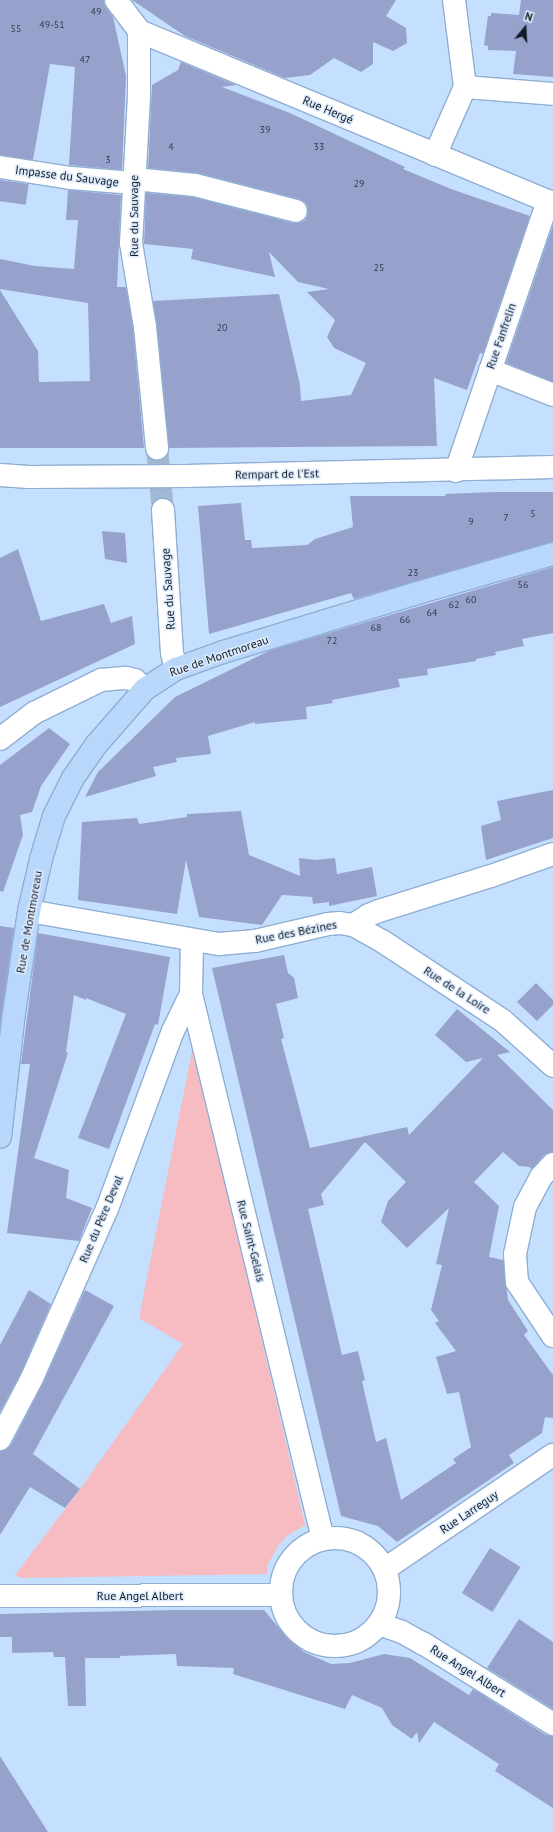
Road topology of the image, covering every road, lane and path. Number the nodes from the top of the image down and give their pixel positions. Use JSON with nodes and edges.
{"nodes":[{"id":1,"x":116,"y":0,"type":"edge"},
{"id":2,"x":454,"y":0,"type":"edge"},
{"id":3,"x":139,"y":31,"type":"junction"},
{"id":4,"x":465,"y":87,"type":"junction"},
{"id":5,"x":553,"y":94,"type":"edge"},
{"id":6,"x":435,"y":155,"type":"junction"},
{"id":7,"x":0,"y":167,"type":"edge"},
{"id":8,"x":134,"y":181,"type":"junction"},
{"id":9,"x":550,"y":202,"type":"edge"},
{"id":10,"x":296,"y":211,"type":"dead end"},
{"id":11,"x":490,"y":370,"type":"junction"},
{"id":12,"x":553,"y":395,"type":"edge"},
{"id":13,"x":157,"y":448,"type":"tunnel mouth"},
{"id":14,"x":553,"y":467,"type":"edge"},
{"id":15,"x":456,"y":471,"type":"junction"},
{"id":16,"x":0,"y":476,"type":"edge"},
{"id":17,"x":163,"y":510,"type":"tunnel mouth"},
{"id":18,"x":553,"y":554,"type":"edge"},
{"id":19,"x":176,"y":669,"type":"junction"},
{"id":20,"x":145,"y":689,"type":"junction"},
{"id":21,"x":0,"y":739,"type":"edge"},
{"id":22,"x":553,"y":854,"type":"edge"},
{"id":23,"x":29,"y":912,"type":"junction"},
{"id":24,"x":353,"y":925,"type":"junction"},
{"id":25,"x":192,"y":941,"type":"junction"},
{"id":26,"x":191,"y":994,"type":"junction"},
{"id":27,"x":553,"y":1066,"type":"edge"},
{"id":28,"x":0,"y":1137,"type":"edge"},
{"id":29,"x":553,"y":1164,"type":"edge"},
{"id":30,"x":553,"y":1336,"type":"edge"},
{"id":31,"x":0,"y":1439,"type":"edge"},
{"id":32,"x":553,"y":1455,"type":"edge"},
{"id":33,"x":323,"y":1539,"type":"junction"},
{"id":34,"x":385,"y":1569,"type":"junction"},
{"id":35,"x":281,"y":1595,"type":"junction"},
{"id":36,"x":0,"y":1596,"type":"edge"},
{"id":37,"x":379,"y":1624,"type":"junction"},
{"id":38,"x":553,"y":1724,"type":"edge"}],
"edges":[{"from":1,"to":3,"type":"street"},
{"from":2,"to":4,"type":"street"},
{"from":3,"to":6,"type":"street","name":"Rue Hergé"},
{"from":3,"to":8,"type":"street","name":"Rue du Sauvage"},
{"from":4,"to":5,"type":"street"},
{"from":4,"to":6,"type":"street"},
{"from":6,"to":9,"type":"street","name":"Rue Hergé"},
{"from":7,"to":8,"type":"street","name":"Impasse du Sauvage"},
{"from":8,"to":10,"type":"street","name":"Impasse du Sauvage"},
{"from":8,"to":13,"type":"street","name":"Rue du Sauvage"},
{"from":9,"to":11,"type":"street","name":"Rue Fanfrelin"},
{"from":11,"to":12,"type":"street"},
{"from":11,"to":15,"type":"street","name":"Rue Fanfrelin"},
{"from":14,"to":15,"type":"street","name":"Rempart de l'Est"},
{"from":15,"to":16,"type":"street","name":"Rempart de l'Est"},
{"from":17,"to":19,"type":"street","name":"Rue du Sauvage"},
{"from":18,"to":19,"type":"main road","name":"Rue de Montmoreau"},
{"from":19,"to":20,"type":"main road","name":"Rue de Montmoreau"},
{"from":20,"to":21,"type":"street"},
{"from":20,"to":23,"type":"main road","name":"Rue de Montmoreau"},
{"from":22,"to":24,"type":"street","name":"Rue des Bézines"},
{"from":23,"to":25,"type":"street","name":"Rue des Bézines"},
{"from":23,"to":28,"type":"main road","name":"Rue de Montmoreau"},
{"from":24,"to":25,"type":"street","name":"Rue des Bézines"},
{"from":24,"to":27,"type":"street","name":"Rue de la Loire"},
{"from":25,"to":26,"type":"street","name":"Rue Saint-Gelais"},
{"from":26,"to":31,"type":"street","name":"Rue du Père Deval"},
{"from":26,"to":33,"type":"street","name":"Rue Saint-Gelais"},
{"from":29,"to":30,"type":"street"},
{"from":32,"to":34,"type":"street","name":"Rue Larreguy"},
{"from":33,"to":34,"type":"street"},
{"from":33,"to":35,"type":"street"},
{"from":34,"to":37,"type":"street"},
{"from":35,"to":36,"type":"street","name":"Rue Angel Albert"},
{"from":35,"to":37,"type":"street"},
{"from":37,"to":38,"type":"street","name":"Rue Angel Albert"}]}
